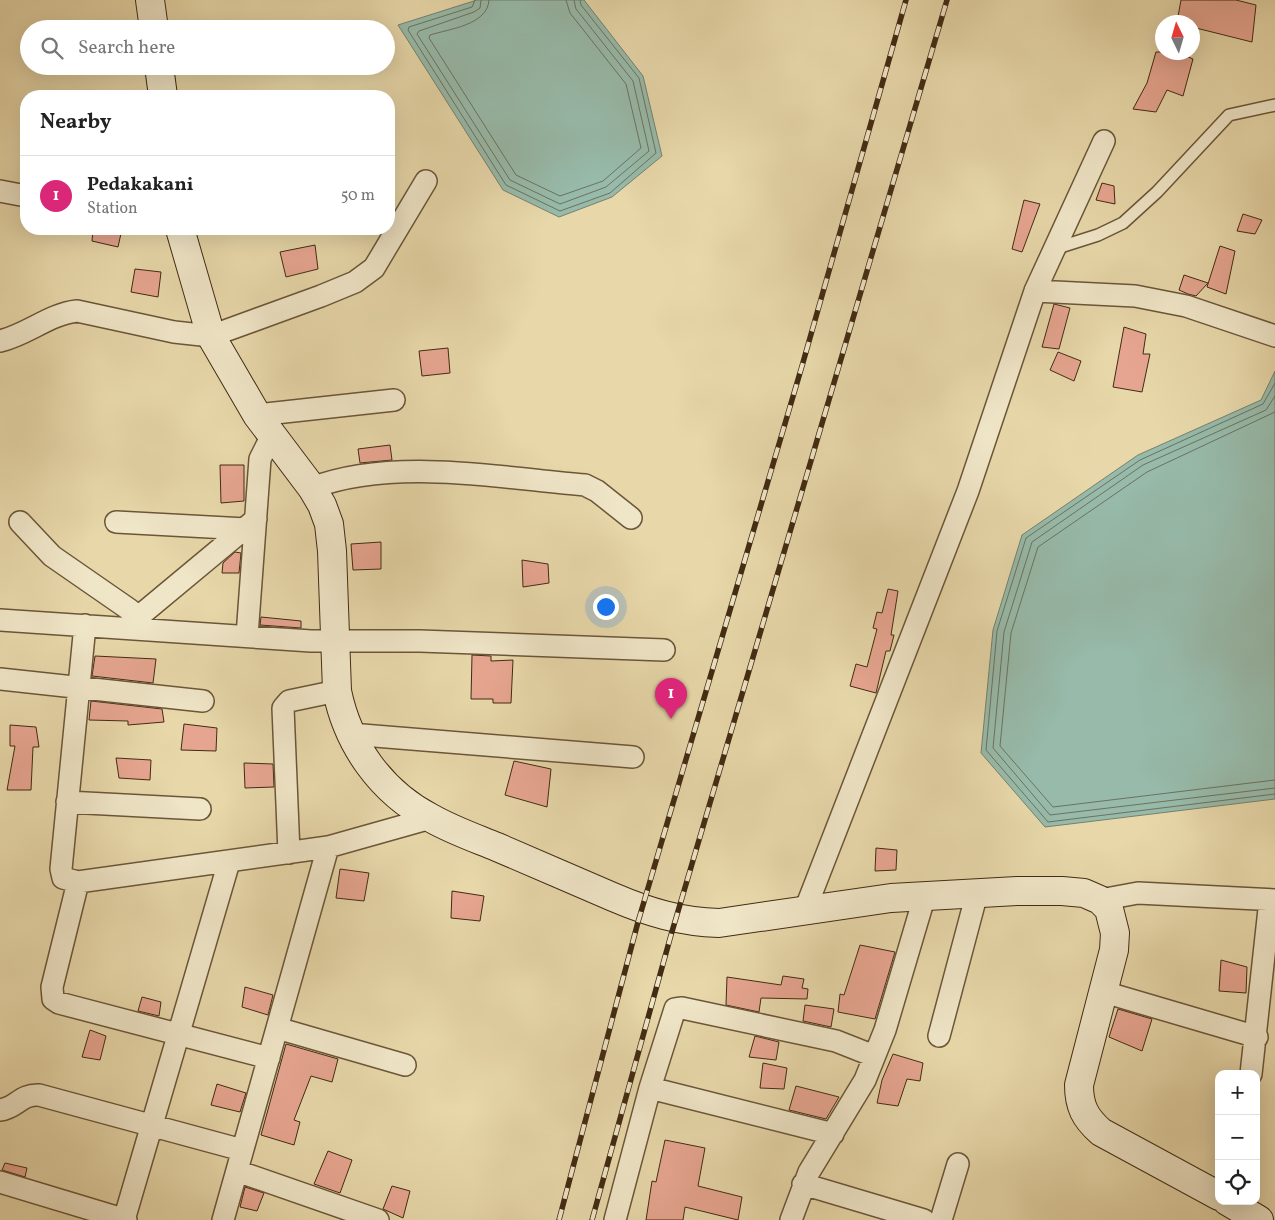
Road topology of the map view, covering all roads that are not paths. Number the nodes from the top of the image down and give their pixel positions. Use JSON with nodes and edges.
{"nodes":[{"id":1,"x":150,"y":0,"type":"edge"},
{"id":2,"x":153,"y":20,"type":"edge"},
{"id":3,"x":160,"y":75,"type":"edge"},
{"id":4,"x":162,"y":90,"type":"edge"},
{"id":5,"x":1275,"y":105,"type":"edge"},
{"id":6,"x":1104,"y":141,"type":"dead end"},
{"id":7,"x":426,"y":181,"type":"dead end"},
{"id":8,"x":0,"y":191,"type":"edge"},
{"id":9,"x":20,"y":195,"type":"edge"},
{"id":10,"x":395,"y":233,"type":"edge"},
{"id":11,"x":182,"y":235,"type":"edge"},
{"id":12,"x":394,"y":235,"type":"edge"},
{"id":13,"x":1054,"y":249,"type":"junction"},
{"id":14,"x":1034,"y":291,"type":"junction"},
{"id":15,"x":211,"y":336,"type":"junction"},
{"id":16,"x":1275,"y":336,"type":"edge"},
{"id":17,"x":0,"y":341,"type":"edge"},
{"id":18,"x":394,"y":400,"type":"dead end"},
{"id":19,"x":264,"y":425,"type":"junction"},
{"id":20,"x":312,"y":488,"type":"junction"},
{"id":21,"x":631,"y":518,"type":"dead end"},
{"id":22,"x":20,"y":522,"type":"dead end"},
{"id":23,"x":116,"y":522,"type":"dead end"},
{"id":24,"x":251,"y":524,"type":"junction"},
{"id":25,"x":0,"y":620,"type":"edge"},
{"id":26,"x":140,"y":623,"type":"junction"},
{"id":27,"x":85,"y":625,"type":"junction"},
{"id":28,"x":247,"y":636,"type":"junction"},
{"id":29,"x":335,"y":642,"type":"junction"},
{"id":30,"x":664,"y":650,"type":"dead end"},
{"id":31,"x":0,"y":679,"type":"edge"},
{"id":32,"x":78,"y":688,"type":"junction"},
{"id":33,"x":336,"y":691,"type":"junction"},
{"id":34,"x":203,"y":701,"type":"dead end"},
{"id":35,"x":350,"y":734,"type":"junction"},
{"id":36,"x":633,"y":757,"type":"dead end"},
{"id":37,"x":67,"y":802,"type":"junction"},
{"id":38,"x":200,"y":809,"type":"dead end"},
{"id":39,"x":430,"y":818,"type":"junction"},
{"id":40,"x":328,"y":847,"type":"junction"},
{"id":41,"x":290,"y":853,"type":"junction"},
{"id":42,"x":229,"y":862,"type":"junction"},
{"id":43,"x":78,"y":882,"type":"junction"},
{"id":44,"x":977,"y":893,"type":"junction"},
{"id":45,"x":925,"y":896,"type":"junction"},
{"id":46,"x":1100,"y":900,"type":"junction"},
{"id":47,"x":1273,"y":900,"type":"edge"},
{"id":48,"x":805,"y":910,"type":"junction"},
{"id":49,"x":1104,"y":992,"type":"junction"},
{"id":50,"x":277,"y":1028,"type":"junction"},
{"id":51,"x":178,"y":1034,"type":"junction"},
{"id":52,"x":939,"y":1036,"type":"dead end"},
{"id":53,"x":1257,"y":1037,"type":"junction"},
{"id":54,"x":874,"y":1056,"type":"junction"},
{"id":55,"x":268,"y":1058,"type":"junction"},
{"id":56,"x":405,"y":1065,"type":"dead end"},
{"id":57,"x":1252,"y":1070,"type":"edge"},
{"id":58,"x":650,"y":1088,"type":"junction"},
{"id":59,"x":0,"y":1110,"type":"edge"},
{"id":60,"x":152,"y":1126,"type":"junction"},
{"id":61,"x":833,"y":1134,"type":"junction"},
{"id":62,"x":242,"y":1150,"type":"junction"},
{"id":63,"x":958,"y":1164,"type":"dead end"},
{"id":64,"x":236,"y":1171,"type":"junction"},
{"id":65,"x":0,"y":1182,"type":"edge"},
{"id":66,"x":804,"y":1184,"type":"junction"},
{"id":67,"x":1215,"y":1194,"type":"edge"},
{"id":68,"x":1234,"y":1205,"type":"edge"},
{"id":69,"x":125,"y":1220,"type":"edge"},
{"id":70,"x":223,"y":1220,"type":"edge"},
{"id":71,"x":378,"y":1220,"type":"edge"},
{"id":72,"x":615,"y":1220,"type":"edge"},
{"id":73,"x":791,"y":1220,"type":"edge"},
{"id":74,"x":924,"y":1220,"type":"edge"},
{"id":75,"x":941,"y":1220,"type":"edge"},
{"id":76,"x":1259,"y":1220,"type":"edge"}],
"edges":[{"from":1,"to":2,"type":"main road"},
{"from":3,"to":4,"type":"main road"},
{"from":5,"to":13,"type":"lane"},
{"from":6,"to":13,"type":"street"},
{"from":7,"to":10,"type":"street"},
{"from":8,"to":9,"type":"street"},
{"from":11,"to":15,"type":"main road"},
{"from":12,"to":15,"type":"street"},
{"from":13,"to":14,"type":"street"},
{"from":14,"to":16,"type":"street"},
{"from":14,"to":48,"type":"street"},
{"from":15,"to":17,"type":"street"},
{"from":15,"to":19,"type":"main road"},
{"from":18,"to":19,"type":"street"},
{"from":19,"to":20,"type":"main road"},
{"from":19,"to":24,"type":"street"},
{"from":20,"to":21,"type":"street"},
{"from":20,"to":29,"type":"main road"},
{"from":22,"to":26,"type":"street"},
{"from":23,"to":24,"type":"street"},
{"from":24,"to":26,"type":"street"},
{"from":24,"to":28,"type":"street"},
{"from":25,"to":27,"type":"street"},
{"from":26,"to":27,"type":"street"},
{"from":26,"to":28,"type":"street"},
{"from":27,"to":32,"type":"street"},
{"from":28,"to":29,"type":"street"},
{"from":29,"to":30,"type":"street"},
{"from":29,"to":33,"type":"main road"},
{"from":31,"to":32,"type":"street"},
{"from":32,"to":34,"type":"street"},
{"from":32,"to":37,"type":"street"},
{"from":33,"to":35,"type":"main road"},
{"from":33,"to":41,"type":"street"},
{"from":35,"to":36,"type":"street"},
{"from":35,"to":39,"type":"main road"},
{"from":37,"to":38,"type":"street"},
{"from":37,"to":43,"type":"street"},
{"from":39,"to":40,"type":"street"},
{"from":39,"to":48,"type":"main road"},
{"from":40,"to":41,"type":"street"},
{"from":40,"to":50,"type":"street"},
{"from":41,"to":42,"type":"street"},
{"from":42,"to":43,"type":"street"},
{"from":42,"to":51,"type":"street"},
{"from":43,"to":51,"type":"street"},
{"from":44,"to":45,"type":"main road"},
{"from":44,"to":46,"type":"main road"},
{"from":44,"to":52,"type":"street"},
{"from":45,"to":48,"type":"main road"},
{"from":45,"to":54,"type":"street"},
{"from":46,"to":47,"type":"street"},
{"from":46,"to":49,"type":"main road"},
{"from":47,"to":53,"type":"street"},
{"from":49,"to":53,"type":"street"},
{"from":49,"to":67,"type":"main road"},
{"from":50,"to":55,"type":"street"},
{"from":50,"to":56,"type":"street"},
{"from":51,"to":55,"type":"street"},
{"from":51,"to":60,"type":"street"},
{"from":53,"to":57,"type":"street"},
{"from":54,"to":58,"type":"street"},
{"from":54,"to":61,"type":"street"},
{"from":55,"to":62,"type":"street"},
{"from":58,"to":61,"type":"street"},
{"from":58,"to":72,"type":"street"},
{"from":59,"to":60,"type":"street"},
{"from":60,"to":62,"type":"street"},
{"from":60,"to":69,"type":"street"},
{"from":61,"to":66,"type":"street"},
{"from":62,"to":64,"type":"street"},
{"from":63,"to":75,"type":"street"},
{"from":64,"to":70,"type":"street"},
{"from":64,"to":71,"type":"street"},
{"from":65,"to":69,"type":"street"},
{"from":66,"to":73,"type":"street"},
{"from":66,"to":74,"type":"street"},
{"from":68,"to":76,"type":"main road"}]}
